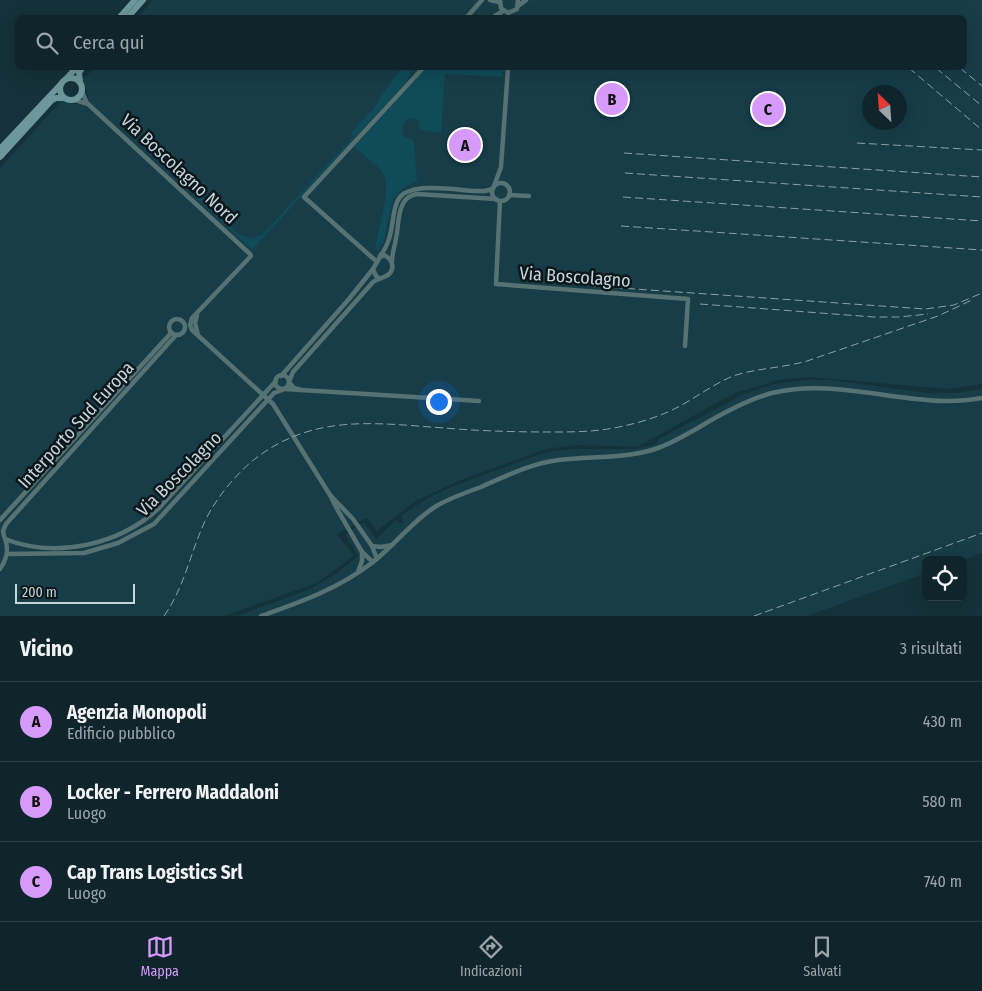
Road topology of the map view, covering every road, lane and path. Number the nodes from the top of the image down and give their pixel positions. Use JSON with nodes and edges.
{"nodes":[{"id":1,"x":135,"y":0,"type":"edge"},
{"id":2,"x":143,"y":0,"type":"edge"},
{"id":3,"x":482,"y":0,"type":"edge"},
{"id":4,"x":490,"y":0,"type":"edge"},
{"id":5,"x":518,"y":0,"type":"edge"},
{"id":6,"x":526,"y":0,"type":"edge"},
{"id":7,"x":499,"y":1,"type":"edge"},
{"id":8,"x":518,"y":6,"type":"junction"},
{"id":9,"x":514,"y":11,"type":"junction"},
{"id":10,"x":506,"y":14,"type":"edge"},
{"id":11,"x":122,"y":15,"type":"edge"},
{"id":12,"x":130,"y":15,"type":"edge"},
{"id":13,"x":469,"y":15,"type":"edge"},
{"id":14,"x":514,"y":15,"type":"edge"},
{"id":15,"x":74,"y":70,"type":"edge"},
{"id":16,"x":81,"y":70,"type":"edge"},
{"id":17,"x":421,"y":70,"type":"edge"},
{"id":18,"x":508,"y":70,"type":"edge"},
{"id":19,"x":64,"y":81,"type":"junction"},
{"id":20,"x":80,"y":81,"type":"junction"},
{"id":21,"x":82,"y":92,"type":"junction"},
{"id":22,"x":64,"y":98,"type":"junction"},
{"id":23,"x":75,"y":100,"type":"junction"},
{"id":24,"x":88,"y":104,"type":"junction"},
{"id":25,"x":0,"y":149,"type":"edge"},
{"id":26,"x":0,"y":157,"type":"edge"},
{"id":27,"x":501,"y":167,"type":"junction"},
{"id":28,"x":507,"y":186,"type":"junction"},
{"id":29,"x":493,"y":187,"type":"junction"},
{"id":30,"x":509,"y":195,"type":"junction"},
{"id":31,"x":529,"y":196,"type":"dead end"},
{"id":32,"x":498,"y":200,"type":"junction"},
{"id":33,"x":380,"y":257,"type":"junction"},
{"id":34,"x":376,"y":261,"type":"junction"},
{"id":35,"x":392,"y":262,"type":"junction"},
{"id":36,"x":373,"y":269,"type":"junction"},
{"id":37,"x":380,"y":278,"type":"junction"},
{"id":38,"x":685,"y":346,"type":"dead end"},
{"id":39,"x":281,"y":376,"type":"junction"},
{"id":40,"x":276,"y":381,"type":"junction"},
{"id":41,"x":289,"y":382,"type":"junction"},
{"id":42,"x":283,"y":389,"type":"junction"},
{"id":43,"x":301,"y":390,"type":"junction"},
{"id":44,"x":982,"y":398,"type":"edge"},
{"id":45,"x":479,"y":401,"type":"dead end"},
{"id":46,"x":330,"y":495,"type":"junction"},
{"id":47,"x":348,"y":513,"type":"junction"},
{"id":48,"x":342,"y":518,"type":"junction"},
{"id":49,"x":0,"y":520,"type":"edge"},
{"id":50,"x":0,"y":531,"type":"edge"},
{"id":51,"x":5,"y":538,"type":"junction"},
{"id":52,"x":393,"y":544,"type":"junction"},
{"id":53,"x":372,"y":546,"type":"junction"},
{"id":54,"x":362,"y":552,"type":"junction"},
{"id":55,"x":7,"y":554,"type":"junction"},
{"id":56,"x":375,"y":560,"type":"junction"},
{"id":57,"x":0,"y":569,"type":"edge"},
{"id":58,"x":353,"y":577,"type":"junction"},
{"id":59,"x":261,"y":616,"type":"edge"}],
"edges":[{"from":1,"to":11,"type":"main road"},
{"from":2,"to":12,"type":"main road"},
{"from":3,"to":13,"type":"street"},
{"from":4,"to":7,"type":"street"},
{"from":5,"to":8,"type":"street"},
{"from":6,"to":8,"type":"street"},
{"from":7,"to":10,"type":"street"},
{"from":8,"to":9,"type":"street"},
{"from":9,"to":10,"type":"street"},
{"from":9,"to":14,"type":"street"},
{"from":15,"to":19,"type":"main road"},
{"from":16,"to":20,"type":"main road"},
{"from":17,"to":34,"type":"street"},
{"from":18,"to":27,"type":"street"},
{"from":19,"to":20,"type":"main road"},
{"from":19,"to":22,"type":"main road"},
{"from":19,"to":25,"type":"main road"},
{"from":20,"to":21,"type":"main road"},
{"from":21,"to":23,"type":"main road"},
{"from":21,"to":24,"type":"street","name":"Via Boscolagno Nord"},
{"from":22,"to":23,"type":"main road"},
{"from":22,"to":26,"type":"main road"},
{"from":23,"to":24,"type":"street","name":"Via Boscolagno Nord"},
{"from":24,"to":46,"type":"street","name":"Via Boscolagno Nord"},
{"from":27,"to":28,"type":"street"},
{"from":27,"to":29,"type":"street"},
{"from":28,"to":29,"type":"street","name":"Via Boscolagno"},
{"from":28,"to":30,"type":"street"},
{"from":29,"to":32,"type":"street","name":"Via Boscolagno"},
{"from":29,"to":33,"type":"street","name":"Via Boscolagno"},
{"from":30,"to":31,"type":"street"},
{"from":30,"to":32,"type":"street"},
{"from":32,"to":35,"type":"street","name":"Via Boscolagno"},
{"from":32,"to":38,"type":"street","name":"Via Boscolagno"},
{"from":33,"to":34,"type":"street","name":"Via Boscolagno"},
{"from":33,"to":35,"type":"street"},
{"from":34,"to":36,"type":"street","name":"Via Boscolagno"},
{"from":35,"to":37,"type":"street","name":"Via Boscolagno"},
{"from":36,"to":37,"type":"street"},
{"from":36,"to":39,"type":"street","name":"Via Boscolagno"},
{"from":37,"to":41,"type":"street","name":"Via Boscolagno"},
{"from":39,"to":40,"type":"street","name":"Via Boscolagno"},
{"from":39,"to":41,"type":"street"},
{"from":40,"to":42,"type":"street"},
{"from":40,"to":51,"type":"street","name":"Via Boscolagno"},
{"from":41,"to":42,"type":"street","name":"Via Boscolagno"},
{"from":41,"to":43,"type":"street"},
{"from":42,"to":43,"type":"street"},
{"from":42,"to":55,"type":"street","name":"Via Boscolagno"},
{"from":43,"to":45,"type":"street"},
{"from":44,"to":52,"type":"street"},
{"from":46,"to":47,"type":"street"},
{"from":46,"to":48,"type":"street"},
{"from":47,"to":48,"type":"street"},
{"from":47,"to":53,"type":"street"},
{"from":48,"to":54,"type":"street"},
{"from":49,"to":51,"type":"street","name":"Interporto Sud Europa"},
{"from":50,"to":51,"type":"street"},
{"from":51,"to":55,"type":"street"},
{"from":52,"to":53,"type":"street"},
{"from":52,"to":56,"type":"street"},
{"from":53,"to":56,"type":"street"},
{"from":54,"to":56,"type":"street"},
{"from":54,"to":58,"type":"street"},
{"from":55,"to":57,"type":"street"},
{"from":56,"to":58,"type":"street"},
{"from":58,"to":59,"type":"street"}]}
